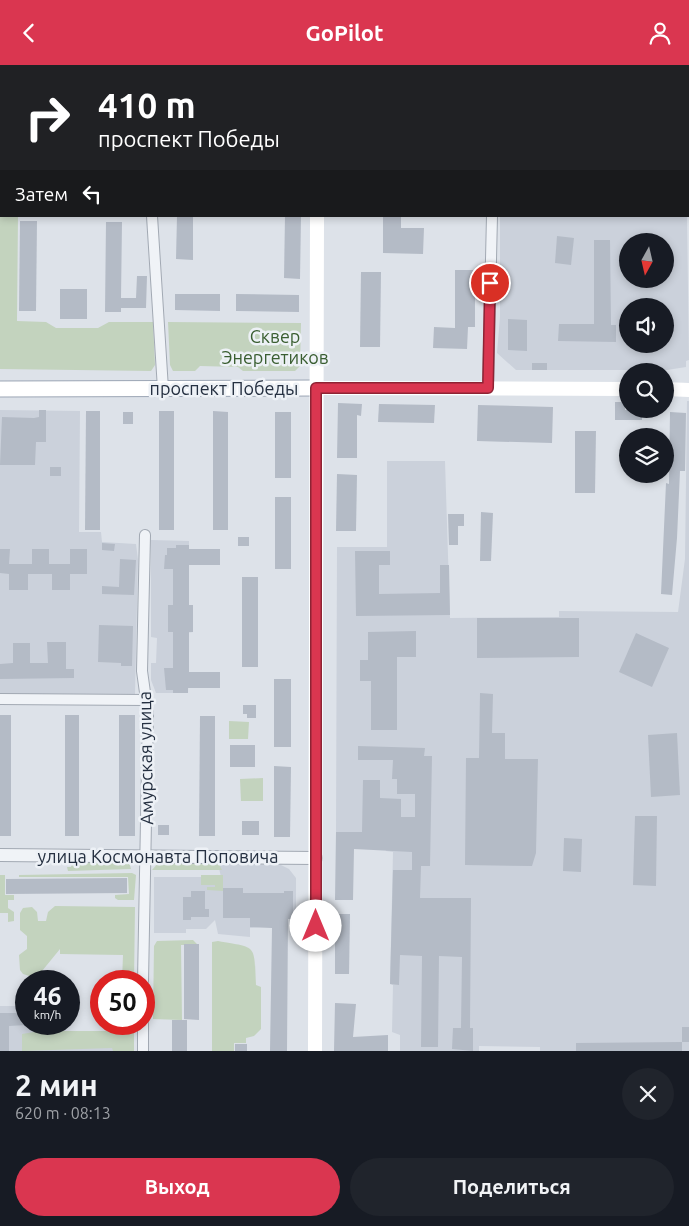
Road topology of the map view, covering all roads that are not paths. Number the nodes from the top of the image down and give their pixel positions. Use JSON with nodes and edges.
{"nodes":[{"id":1,"x":152,"y":217,"type":"edge"},
{"id":2,"x":317,"y":217,"type":"edge"},
{"id":3,"x":492,"y":217,"type":"edge"},
{"id":4,"x":316,"y":388,"type":"junction"},
{"id":5,"x":488,"y":388,"type":"junction"},
{"id":6,"x":0,"y":389,"type":"edge"},
{"id":7,"x":163,"y":389,"type":"junction"},
{"id":8,"x":619,"y":389,"type":"edge"},
{"id":9,"x":674,"y":389,"type":"edge"},
{"id":10,"x":689,"y":389,"type":"edge"},
{"id":11,"x":145,"y":535,"type":"dead end"},
{"id":12,"x":0,"y":699,"type":"edge"},
{"id":13,"x":146,"y":699,"type":"junction"},
{"id":14,"x":0,"y":855,"type":"edge"},
{"id":15,"x":146,"y":857,"type":"junction"},
{"id":16,"x":316,"y":858,"type":"junction"},
{"id":17,"x":144,"y":970,"type":"edge"},
{"id":18,"x":143,"y":1035,"type":"edge"},
{"id":19,"x":143,"y":1051,"type":"edge"},
{"id":20,"x":315,"y":1051,"type":"edge"}],
"edges":[{"from":1,"to":7,"type":"street"},
{"from":2,"to":4,"type":"main road"},
{"from":3,"to":5,"type":"street"},
{"from":4,"to":5,"type":"main road","name":"проспект Победы"},
{"from":4,"to":7,"type":"main road","name":"проспект Победы"},
{"from":4,"to":16,"type":"main road"},
{"from":5,"to":8,"type":"main road","name":"проспект Победы"},
{"from":6,"to":7,"type":"main road","name":"проспект Победы"},
{"from":9,"to":10,"type":"main road"},
{"from":11,"to":13,"type":"street","name":"Амурская улица"},
{"from":12,"to":13,"type":"street"},
{"from":13,"to":15,"type":"street","name":"Амурская улица"},
{"from":14,"to":15,"type":"street","name":"улица Космонавта Поповича"},
{"from":15,"to":16,"type":"street","name":"улица Космонавта Поповича"},
{"from":15,"to":17,"type":"street","name":"Амурская улица"},
{"from":16,"to":20,"type":"main road"},
{"from":18,"to":19,"type":"street"}]}
